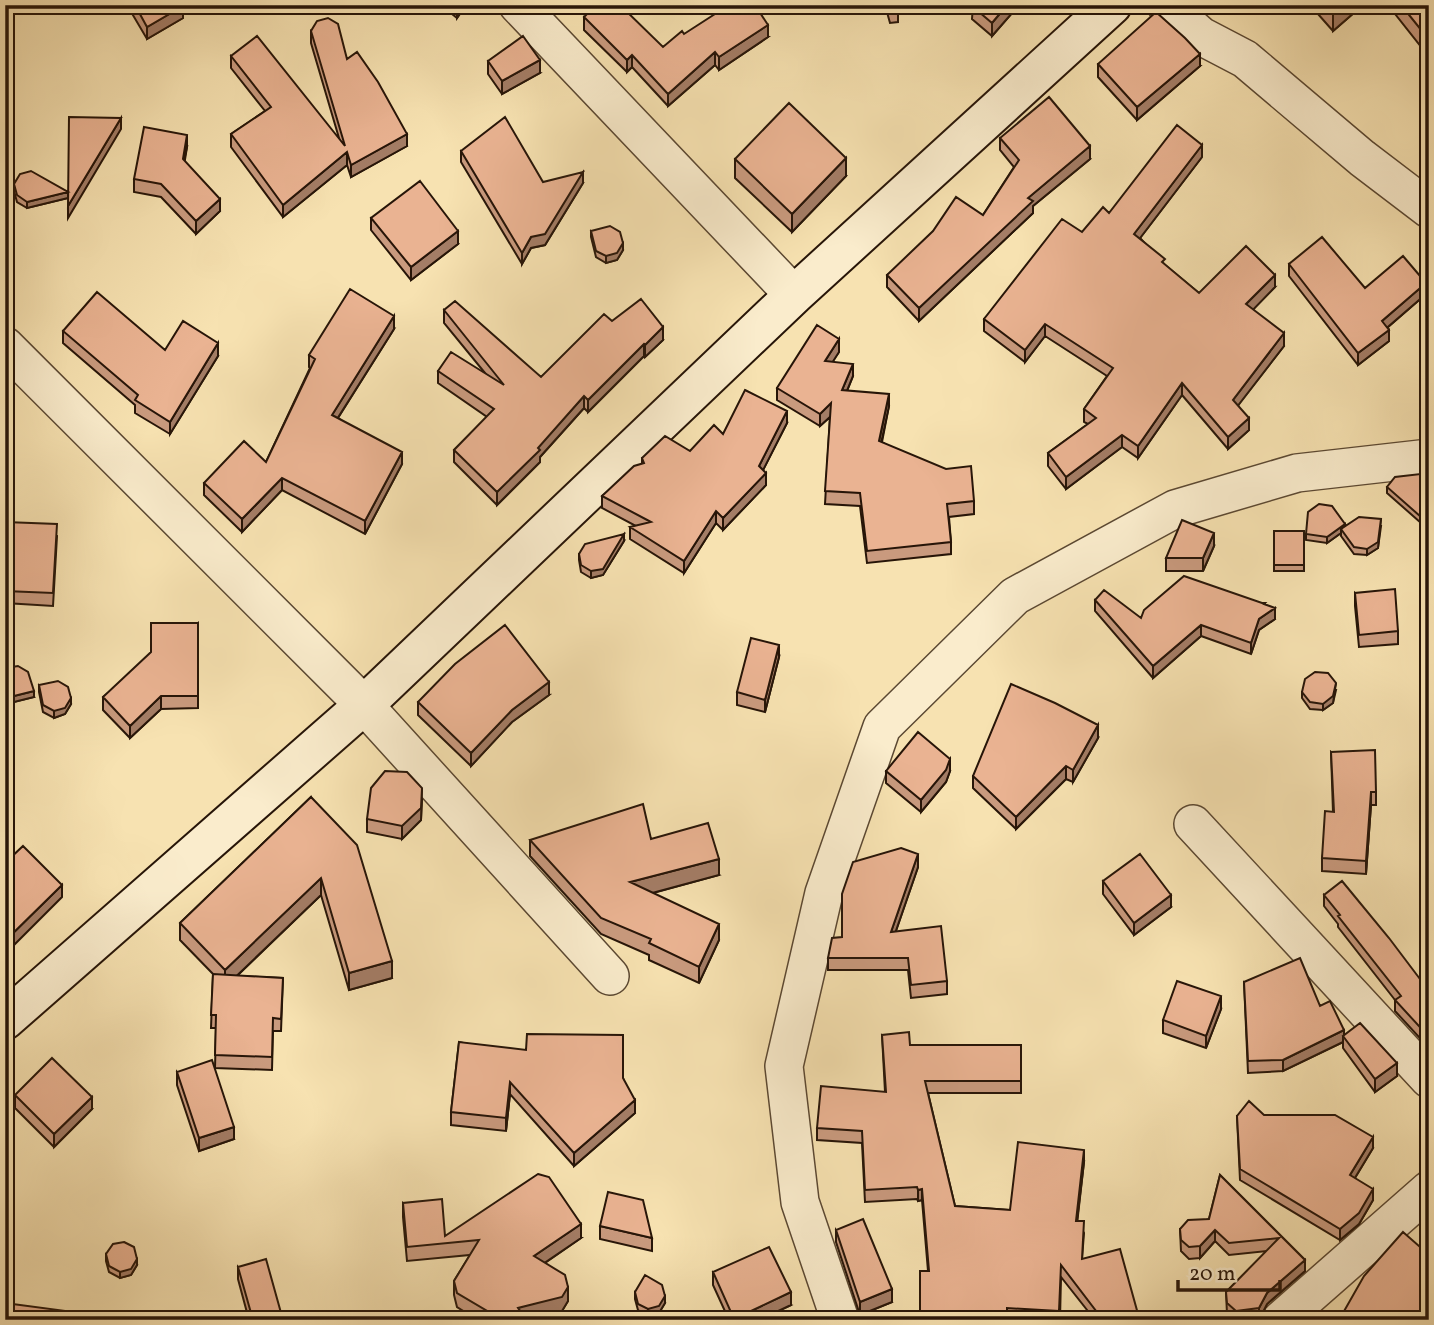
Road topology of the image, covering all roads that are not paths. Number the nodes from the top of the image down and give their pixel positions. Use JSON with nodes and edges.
{"nodes":[{"id":1,"x":518,"y":5,"type":"edge"},
{"id":2,"x":1112,"y":5,"type":"edge"},
{"id":3,"x":1166,"y":5,"type":"edge"},
{"id":4,"x":1429,"y":209,"type":"edge"},
{"id":5,"x":794,"y":295,"type":"junction"},
{"id":6,"x":5,"y":346,"type":"edge"},
{"id":7,"x":1429,"y":458,"type":"edge"},
{"id":8,"x":364,"y":705,"type":"junction"},
{"id":9,"x":1193,"y":824,"type":"dead end"},
{"id":10,"x":610,"y":976,"type":"dead end"},
{"id":11,"x":5,"y":1020,"type":"edge"},
{"id":12,"x":1429,"y":1079,"type":"edge"},
{"id":13,"x":1429,"y":1190,"type":"edge"},
{"id":14,"x":840,"y":1320,"type":"edge"},
{"id":15,"x":1281,"y":1320,"type":"edge"}],
"edges":[{"from":1,"to":5,"type":"street"},
{"from":2,"to":5,"type":"street"},
{"from":3,"to":4,"type":"street"},
{"from":5,"to":8,"type":"street"},
{"from":6,"to":8,"type":"street"},
{"from":7,"to":14,"type":"street"},
{"from":8,"to":10,"type":"street"},
{"from":8,"to":11,"type":"street"},
{"from":9,"to":12,"type":"street"},
{"from":13,"to":15,"type":"street"}]}
